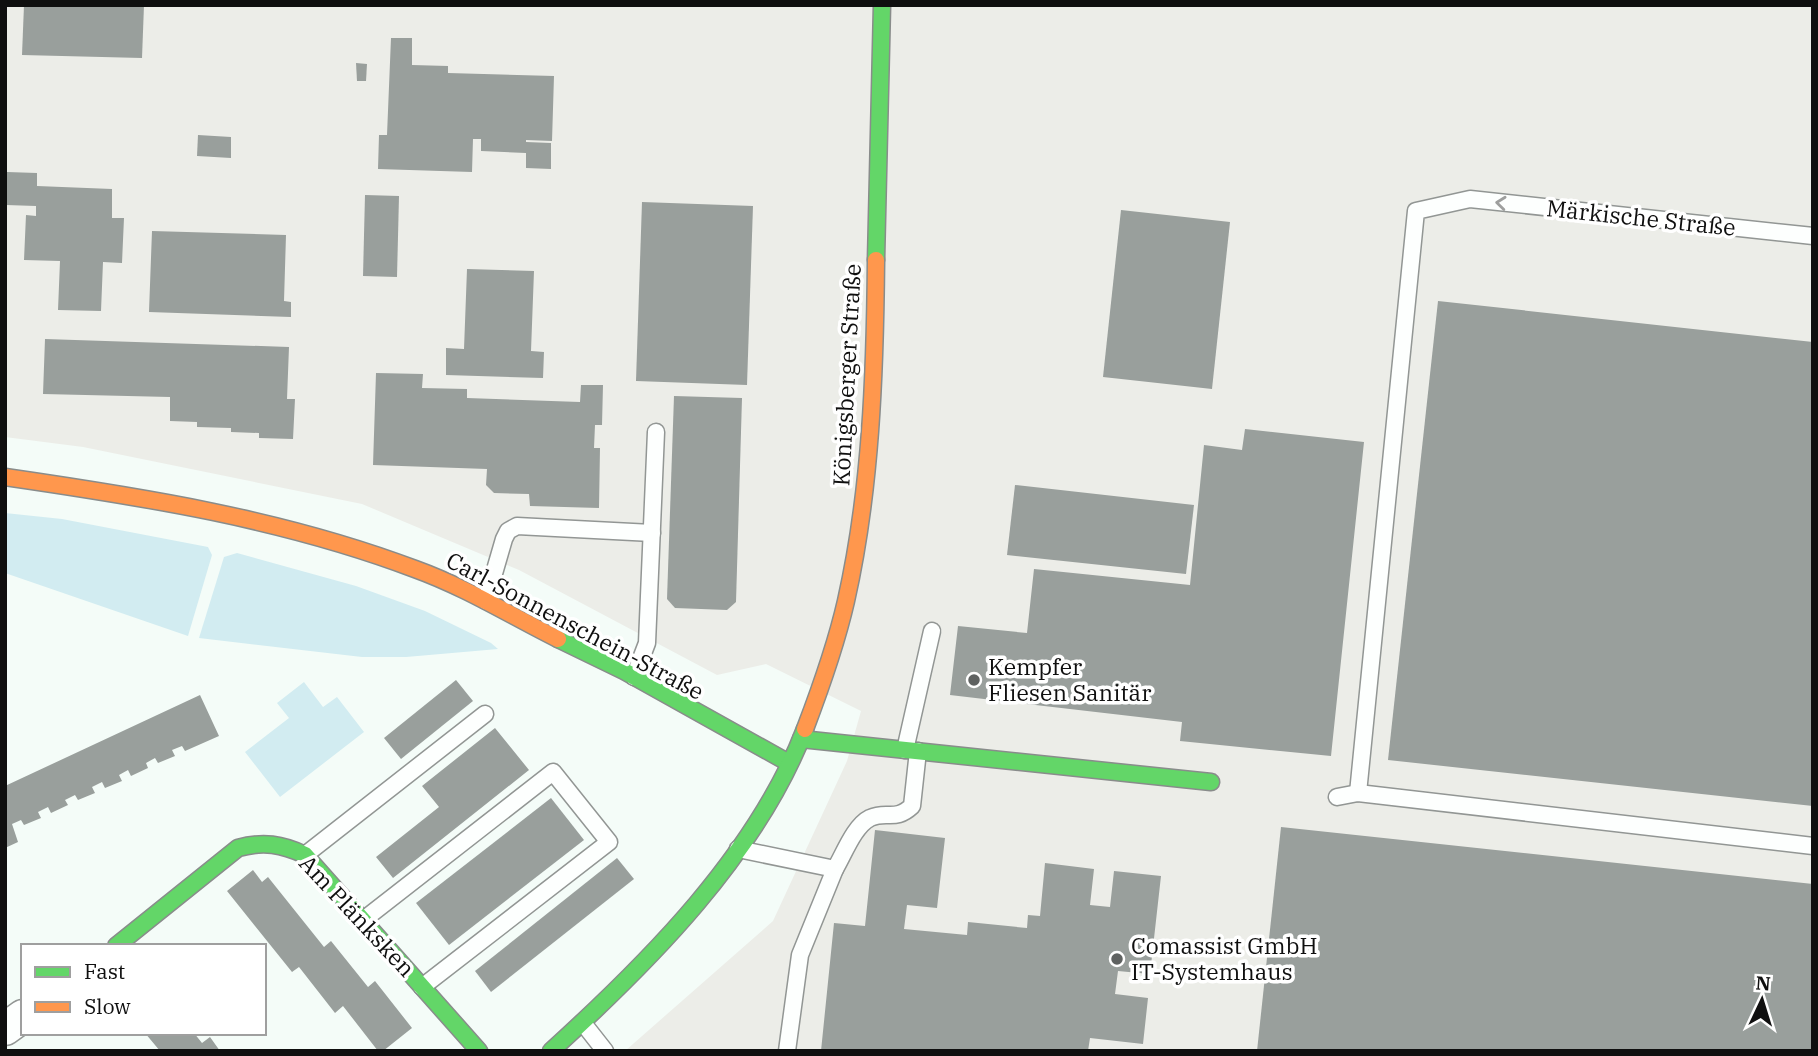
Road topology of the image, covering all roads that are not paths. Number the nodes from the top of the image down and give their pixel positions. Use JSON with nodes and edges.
{"nodes":[{"id":1,"x":882,"y":5,"type":"edge"},
{"id":2,"x":1813,"y":236,"type":"edge"},
{"id":3,"x":656,"y":432,"type":"dead end"},
{"id":4,"x":5,"y":477,"type":"edge"},
{"id":5,"x":652,"y":533,"type":"junction"},
{"id":6,"x":486,"y":601,"type":"junction"},
{"id":7,"x":932,"y":631,"type":"dead end"},
{"id":8,"x":634,"y":677,"type":"junction"},
{"id":9,"x":485,"y":714,"type":"dead end"},
{"id":10,"x":801,"y":739,"type":"junction"},
{"id":11,"x":912,"y":750,"type":"junction"},
{"id":12,"x":789,"y":764,"type":"junction"},
{"id":13,"x":1211,"y":782,"type":"dead end"},
{"id":14,"x":1358,"y":793,"type":"junction"},
{"id":15,"x":1337,"y":797,"type":"dead end"},
{"id":16,"x":1813,"y":846,"type":"edge"},
{"id":17,"x":737,"y":849,"type":"junction"},
{"id":18,"x":305,"y":855,"type":"junction"},
{"id":19,"x":835,"y":869,"type":"junction"},
{"id":20,"x":362,"y":921,"type":"junction"},
{"id":21,"x":118,"y":944,"type":"edge"},
{"id":22,"x":422,"y":987,"type":"junction"},
{"id":23,"x":21,"y":1017,"type":"edge"},
{"id":24,"x":583,"y":1023,"type":"junction"},
{"id":25,"x":5,"y":1029,"type":"edge"},
{"id":26,"x":479,"y":1051,"type":"edge"},
{"id":27,"x":551,"y":1051,"type":"edge"},
{"id":28,"x":605,"y":1051,"type":"edge"},
{"id":29,"x":788,"y":1051,"type":"edge"}],
"edges":[{"from":1,"to":10,"type":"street","name":"Königsberger Straße"},
{"from":2,"to":14,"type":"lane","name":"Märkische Straße","one_way":true},
{"from":3,"to":5,"type":"lane"},
{"from":4,"to":6,"type":"street","name":"Carl-Sonnenschein-Straße"},
{"from":5,"to":6,"type":"lane"},
{"from":5,"to":8,"type":"lane"},
{"from":6,"to":8,"type":"street","name":"Carl-Sonnenschein-Straße"},
{"from":7,"to":11,"type":"lane"},
{"from":8,"to":12,"type":"street","name":"Carl-Sonnenschein-Straße"},
{"from":9,"to":18,"type":"lane"},
{"from":10,"to":11,"type":"street"},
{"from":10,"to":12,"type":"street","name":"Königsberger Straße"},
{"from":11,"to":13,"type":"street"},
{"from":11,"to":19,"type":"lane"},
{"from":12,"to":17,"type":"street","name":"Königsberger Straße"},
{"from":14,"to":15,"type":"lane"},
{"from":14,"to":16,"type":"lane"},
{"from":17,"to":19,"type":"lane"},
{"from":17,"to":24,"type":"street","name":"Königsberger Straße"},
{"from":18,"to":20,"type":"street","name":"Am Plänksken"},
{"from":18,"to":21,"type":"street","name":"Am Plänksken"},
{"from":19,"to":29,"type":"lane"},
{"from":20,"to":22,"type":"street","name":"Am Plänksken"},
{"from":20,"to":22,"type":"lane"},
{"from":22,"to":26,"type":"street","name":"Am Plänksken"},
{"from":23,"to":25,"type":"street"},
{"from":24,"to":27,"type":"street","name":"Königsberger Straße"},
{"from":24,"to":28,"type":"lane"}]}
